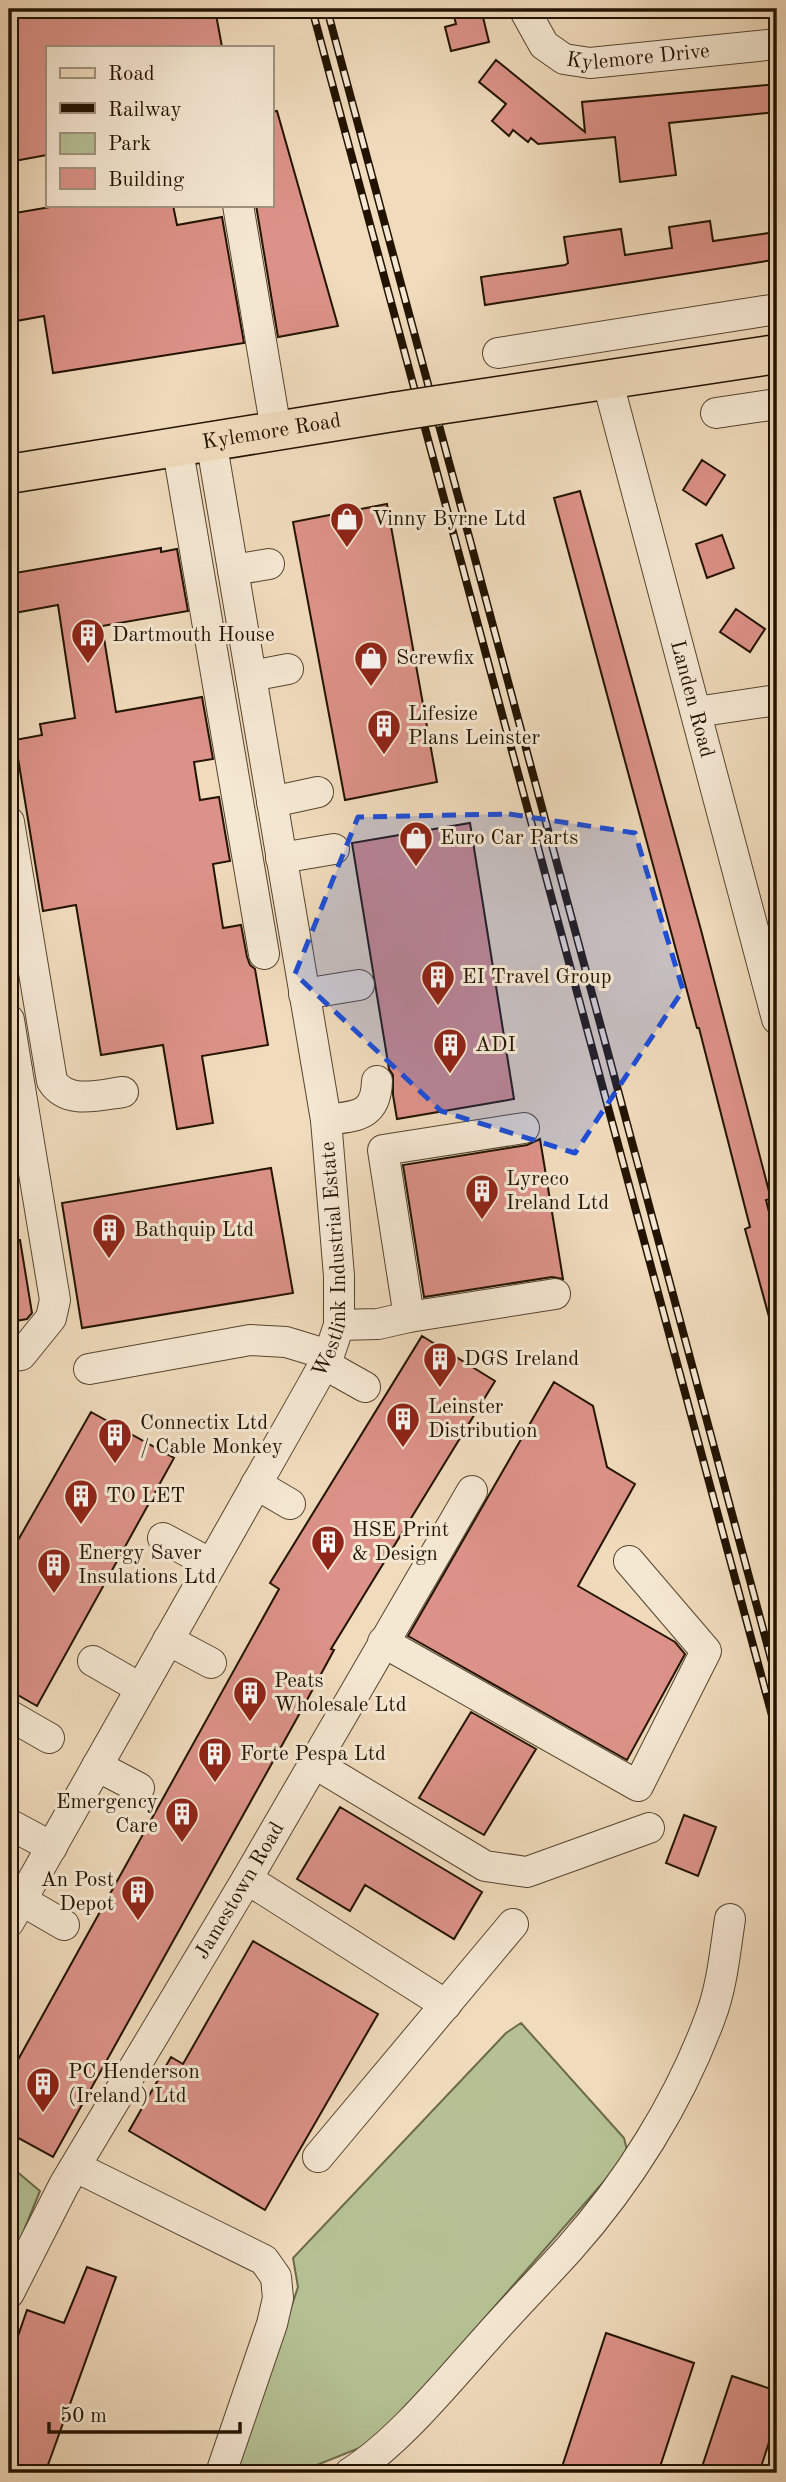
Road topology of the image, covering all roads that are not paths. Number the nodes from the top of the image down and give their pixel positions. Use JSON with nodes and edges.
{"nodes":[{"id":1,"x":524,"y":9,"type":"edge"},
{"id":2,"x":777,"y":44,"type":"edge"},
{"id":3,"x":238,"y":206,"type":"edge"},
{"id":4,"x":777,"y":309,"type":"edge"},
{"id":5,"x":777,"y":354,"type":"edge"},
{"id":6,"x":607,"y":379,"type":"junction"},
{"id":7,"x":533,"y":390,"type":"junction"},
{"id":8,"x":777,"y":404,"type":"edge"},
{"id":9,"x":716,"y":413,"type":"dead end"},
{"id":10,"x":276,"y":430,"type":"junction"},
{"id":11,"x":194,"y":442,"type":"junction"},
{"id":12,"x":9,"y":474,"type":"edge"},
{"id":13,"x":269,"y":564,"type":"dead end"},
{"id":14,"x":233,"y":570,"type":"junction"},
{"id":15,"x":288,"y":669,"type":"dead end"},
{"id":16,"x":251,"y":676,"type":"junction"},
{"id":17,"x":777,"y":700,"type":"edge"},
{"id":18,"x":696,"y":712,"type":"junction"},
{"id":19,"x":318,"y":792,"type":"dead end"},
{"id":20,"x":272,"y":802,"type":"junction"},
{"id":21,"x":9,"y":822,"type":"edge"},
{"id":22,"x":334,"y":849,"type":"dead end"},
{"id":23,"x":281,"y":858,"type":"junction"},
{"id":24,"x":264,"y":954,"type":"dead end"},
{"id":25,"x":359,"y":985,"type":"dead end"},
{"id":26,"x":304,"y":994,"type":"junction"},
{"id":27,"x":777,"y":1019,"type":"edge"},
{"id":28,"x":9,"y":1020,"type":"edge"},
{"id":29,"x":13,"y":1066,"type":"edge"},
{"id":30,"x":377,"y":1081,"type":"dead end"},
{"id":31,"x":123,"y":1092,"type":"dead end"},
{"id":32,"x":326,"y":1120,"type":"junction"},
{"id":33,"x":524,"y":1128,"type":"dead end"},
{"id":34,"x":555,"y":1294,"type":"dead end"},
{"id":35,"x":409,"y":1317,"type":"junction"},
{"id":36,"x":339,"y":1325,"type":"junction"},
{"id":37,"x":9,"y":1357,"type":"edge"},
{"id":38,"x":327,"y":1360,"type":"junction"},
{"id":39,"x":89,"y":1369,"type":"dead end"},
{"id":40,"x":365,"y":1387,"type":"dead end"},
{"id":41,"x":256,"y":1484,"type":"junction"},
{"id":42,"x":472,"y":1491,"type":"dead end"},
{"id":43,"x":290,"y":1504,"type":"dead end"},
{"id":44,"x":163,"y":1538,"type":"dead end"},
{"id":45,"x":629,"y":1561,"type":"dead end"},
{"id":46,"x":211,"y":1564,"type":"junction"},
{"id":47,"x":167,"y":1640,"type":"junction"},
{"id":48,"x":383,"y":1642,"type":"junction"},
{"id":49,"x":93,"y":1661,"type":"dead end"},
{"id":50,"x":211,"y":1663,"type":"dead end"},
{"id":51,"x":140,"y":1688,"type":"junction"},
{"id":52,"x":9,"y":1715,"type":"edge"},
{"id":53,"x":49,"y":1738,"type":"dead end"},
{"id":54,"x":314,"y":1763,"type":"junction"},
{"id":55,"x":97,"y":1766,"type":"junction"},
{"id":56,"x":139,"y":1788,"type":"dead end"},
{"id":57,"x":9,"y":1824,"type":"edge"},
{"id":58,"x":649,"y":1828,"type":"dead end"},
{"id":59,"x":52,"y":1847,"type":"junction"},
{"id":60,"x":247,"y":1879,"type":"junction"},
{"id":61,"x":15,"y":1911,"type":"edge"},
{"id":62,"x":730,"y":1919,"type":"dead end"},
{"id":63,"x":513,"y":1924,"type":"dead end"},
{"id":64,"x":64,"y":1925,"type":"dead end"},
{"id":65,"x":446,"y":2005,"type":"junction"},
{"id":66,"x":318,"y":2157,"type":"dead end"},
{"id":67,"x":76,"y":2167,"type":"junction"},
{"id":68,"x":9,"y":2293,"type":"edge"},
{"id":69,"x":221,"y":2473,"type":"edge"},
{"id":70,"x":350,"y":2473,"type":"edge"}],
"edges":[{"from":1,"to":2,"type":"street","name":"Kylemore Drive"},
{"from":3,"to":10,"type":"street"},
{"from":4,"to":7,"type":"street"},
{"from":5,"to":6,"type":"main road","name":"Kylemore Road"},
{"from":6,"to":7,"type":"main road","name":"Kylemore Road"},
{"from":6,"to":18,"type":"street","name":"Landen Road"},
{"from":7,"to":10,"type":"main road","name":"Kylemore Road","bridge":true},
{"from":8,"to":9,"type":"street"},
{"from":10,"to":11,"type":"main road","name":"Kylemore Road"},
{"from":11,"to":12,"type":"main road","name":"Kylemore Road"},
{"from":11,"to":14,"type":"street","name":"Westlink Industrial Estate"},
{"from":11,"to":24,"type":"street"},
{"from":13,"to":14,"type":"street"},
{"from":14,"to":16,"type":"street","name":"Westlink Industrial Estate"},
{"from":15,"to":16,"type":"street"},
{"from":16,"to":20,"type":"street","name":"Westlink Industrial Estate"},
{"from":17,"to":18,"type":"street"},
{"from":18,"to":27,"type":"street","name":"Landen Road"},
{"from":19,"to":20,"type":"street"},
{"from":20,"to":23,"type":"street","name":"Westlink Industrial Estate"},
{"from":21,"to":31,"type":"street"},
{"from":22,"to":23,"type":"street"},
{"from":23,"to":26,"type":"street","name":"Westlink Industrial Estate"},
{"from":25,"to":26,"type":"street"},
{"from":26,"to":32,"type":"street","name":"Westlink Industrial Estate"},
{"from":28,"to":29,"type":"street"},
{"from":29,"to":37,"type":"street"},
{"from":30,"to":32,"type":"street"},
{"from":32,"to":36,"type":"street","name":"Westlink Industrial Estate"},
{"from":33,"to":35,"type":"street"},
{"from":34,"to":35,"type":"street"},
{"from":35,"to":36,"type":"street"},
{"from":36,"to":38,"type":"street","name":"Westlink Industrial Estate"},
{"from":38,"to":39,"type":"street"},
{"from":38,"to":40,"type":"street"},
{"from":38,"to":41,"type":"street","name":"Westlink Industrial Estate"},
{"from":41,"to":43,"type":"street"},
{"from":41,"to":46,"type":"street","name":"Westlink Industrial Estate"},
{"from":42,"to":48,"type":"street","name":"Jamestown Road"},
{"from":44,"to":46,"type":"street"},
{"from":45,"to":48,"type":"street"},
{"from":46,"to":47,"type":"street","name":"Westlink Industrial Estate"},
{"from":47,"to":50,"type":"street"},
{"from":47,"to":51,"type":"street","name":"Westlink Industrial Estate"},
{"from":48,"to":54,"type":"street","name":"Jamestown Road"},
{"from":49,"to":51,"type":"street"},
{"from":51,"to":55,"type":"street","name":"Westlink Industrial Estate"},
{"from":52,"to":53,"type":"street"},
{"from":54,"to":58,"type":"street"},
{"from":54,"to":60,"type":"street","name":"Jamestown Road"},
{"from":55,"to":56,"type":"street"},
{"from":55,"to":59,"type":"street","name":"Westlink Industrial Estate"},
{"from":57,"to":59,"type":"street"},
{"from":59,"to":61,"type":"street","name":"Westlink Industrial Estate"},
{"from":60,"to":65,"type":"street"},
{"from":60,"to":67,"type":"street","name":"Jamestown Road"},
{"from":61,"to":64,"type":"street"},
{"from":62,"to":70,"type":"street"},
{"from":63,"to":65,"type":"street"},
{"from":65,"to":66,"type":"street"},
{"from":67,"to":68,"type":"street","name":"Jamestown Road"},
{"from":67,"to":69,"type":"street"}]}
